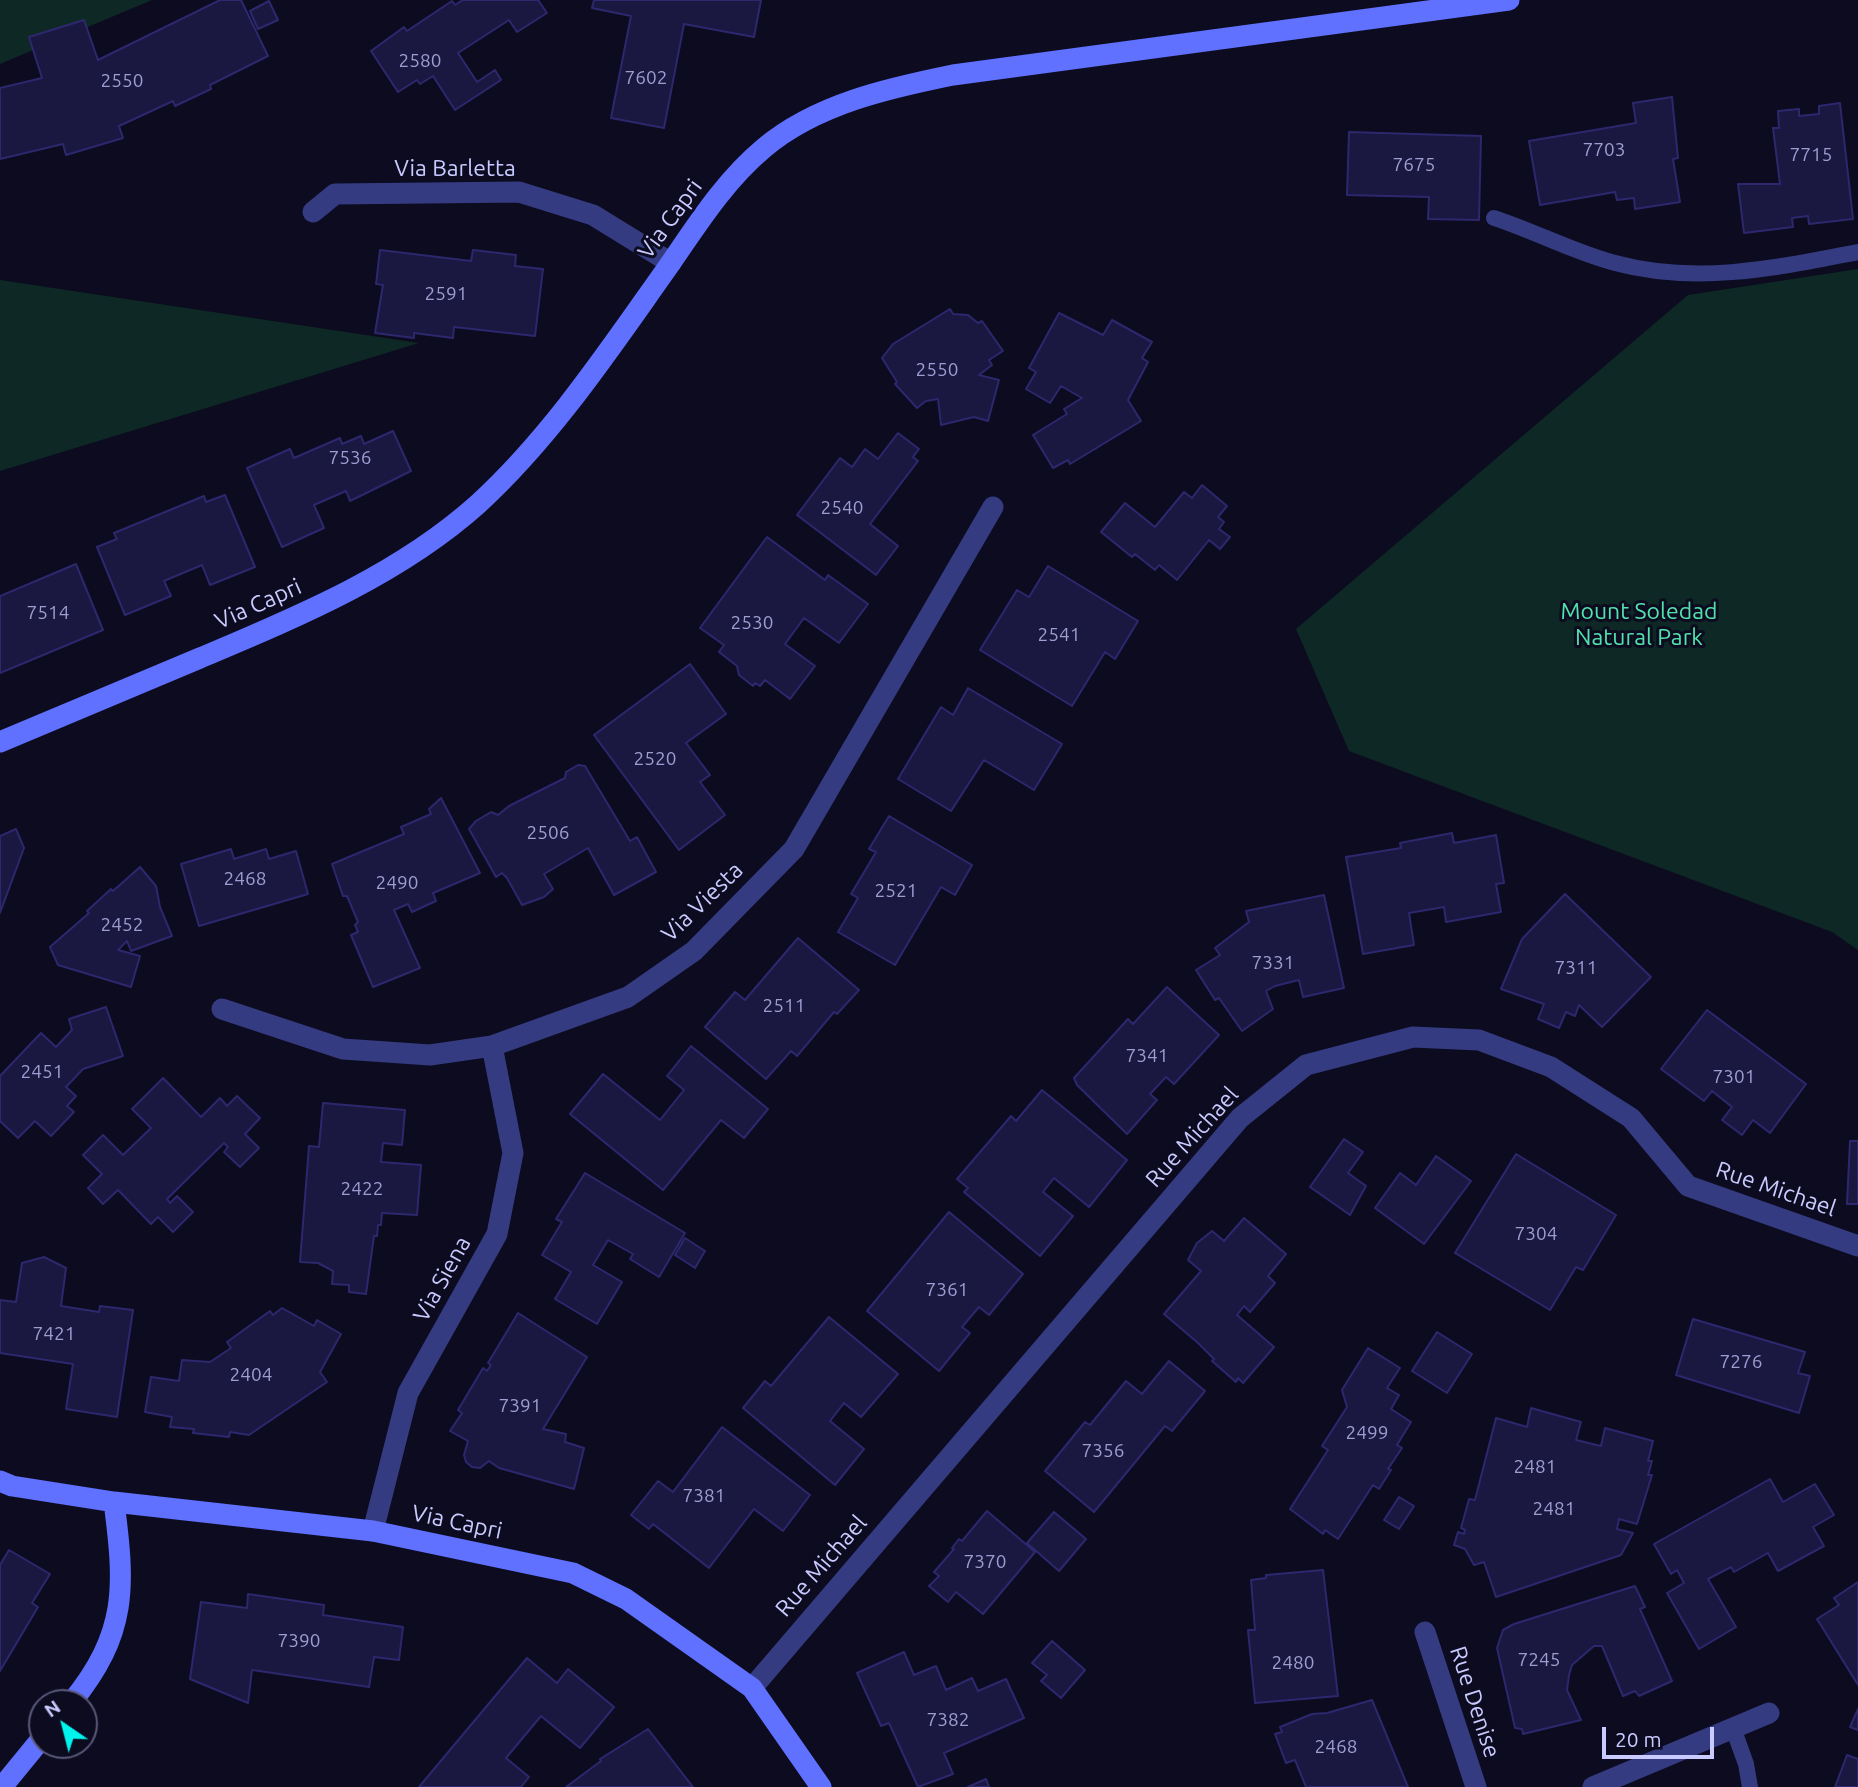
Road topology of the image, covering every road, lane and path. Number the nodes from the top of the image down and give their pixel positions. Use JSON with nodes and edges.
{"nodes":[{"id":1,"x":1510,"y":0,"type":"edge"},
{"id":2,"x":313,"y":212,"type":"dead end"},
{"id":3,"x":1494,"y":218,"type":"dead end"},
{"id":4,"x":1858,"y":252,"type":"edge"},
{"id":5,"x":671,"y":263,"type":"junction"},
{"id":6,"x":993,"y":507,"type":"dead end"},
{"id":7,"x":0,"y":742,"type":"edge"},
{"id":8,"x":222,"y":1009,"type":"dead end"},
{"id":9,"x":492,"y":1046,"type":"junction"},
{"id":10,"x":1858,"y":1246,"type":"edge"},
{"id":11,"x":0,"y":1481,"type":"edge"},
{"id":12,"x":114,"y":1502,"type":"junction"},
{"id":13,"x":373,"y":1531,"type":"junction"},
{"id":14,"x":1425,"y":1632,"type":"dead end"},
{"id":15,"x":752,"y":1688,"type":"junction"},
{"id":16,"x":82,"y":1689,"type":"edge"},
{"id":17,"x":1769,"y":1713,"type":"dead end"},
{"id":18,"x":1733,"y":1728,"type":"junction"},
{"id":19,"x":28,"y":1755,"type":"edge"},
{"id":20,"x":2,"y":1787,"type":"edge"},
{"id":21,"x":821,"y":1787,"type":"edge"},
{"id":22,"x":1476,"y":1787,"type":"edge"},
{"id":23,"x":1593,"y":1787,"type":"edge"},
{"id":24,"x":1750,"y":1787,"type":"edge"}],
"edges":[{"from":1,"to":5,"type":"street","name":"Via Capri"},
{"from":2,"to":5,"type":"street","name":"Via Barletta"},
{"from":3,"to":4,"type":"lane"},
{"from":5,"to":7,"type":"street","name":"Via Capri"},
{"from":6,"to":9,"type":"street","name":"Via Viesta"},
{"from":8,"to":9,"type":"street","name":"Via Viesta"},
{"from":9,"to":13,"type":"street","name":"Via Siena"},
{"from":10,"to":15,"type":"street","name":"Rue Michael"},
{"from":11,"to":12,"type":"street","name":"Via Capri"},
{"from":12,"to":13,"type":"street","name":"Via Capri"},
{"from":12,"to":16,"type":"street"},
{"from":13,"to":15,"type":"street","name":"Via Capri"},
{"from":14,"to":22,"type":"street","name":"Rue Denise"},
{"from":15,"to":21,"type":"street","name":"Via Capri"},
{"from":17,"to":18,"type":"street"},
{"from":18,"to":23,"type":"street"},
{"from":18,"to":24,"type":"lane"},
{"from":19,"to":20,"type":"street"}]}
